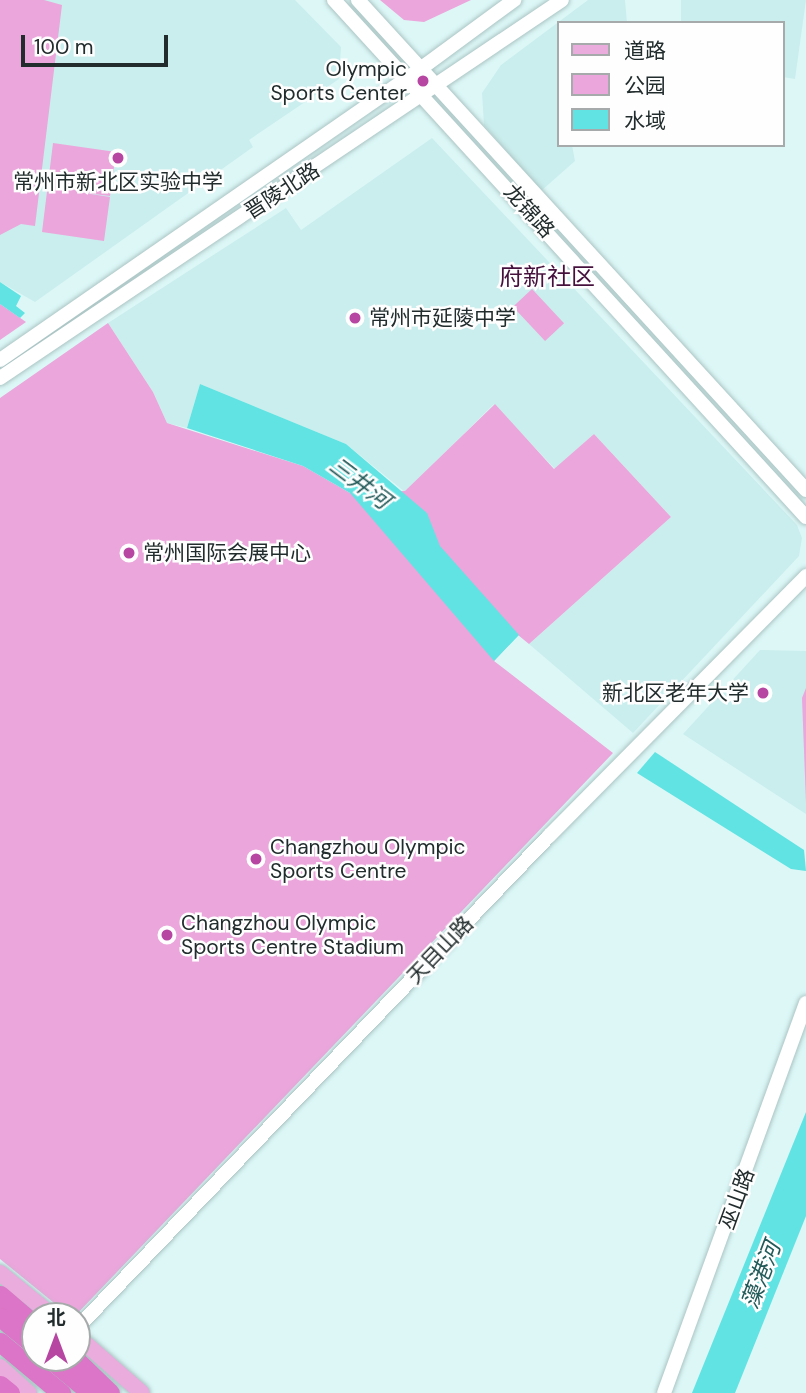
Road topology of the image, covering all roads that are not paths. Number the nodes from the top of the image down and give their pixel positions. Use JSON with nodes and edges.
{"nodes":[{"id":1,"x":334,"y":0,"type":"edge"},
{"id":2,"x":358,"y":0,"type":"edge"},
{"id":3,"x":514,"y":0,"type":"edge"},
{"id":4,"x":562,"y":0,"type":"edge"},
{"id":5,"x":423,"y":68,"type":"junction"},
{"id":6,"x":408,"y":78,"type":"junction"},
{"id":7,"x":439,"y":86,"type":"junction"},
{"id":8,"x":425,"y":96,"type":"junction"},
{"id":9,"x":0,"y":360,"type":"edge"},
{"id":10,"x":0,"y":379,"type":"edge"},
{"id":11,"x":806,"y":490,"type":"edge"},
{"id":12,"x":806,"y":517,"type":"edge"},
{"id":13,"x":806,"y":576,"type":"edge"},
{"id":14,"x":806,"y":1003,"type":"edge"},
{"id":15,"x":0,"y":1273,"type":"edge"},
{"id":16,"x":0,"y":1295,"type":"edge"},
{"id":17,"x":36,"y":1302,"type":"edge"},
{"id":18,"x":21,"y":1313,"type":"edge"},
{"id":19,"x":91,"y":1313,"type":"edge"},
{"id":20,"x":0,"y":1317,"type":"edge"},
{"id":21,"x":21,"y":1334,"type":"edge"},
{"id":22,"x":0,"y":1342,"type":"edge"},
{"id":23,"x":91,"y":1348,"type":"edge"},
{"id":24,"x":0,"y":1357,"type":"edge"},
{"id":25,"x":0,"y":1367,"type":"edge"},
{"id":26,"x":66,"y":1372,"type":"edge"},
{"id":27,"x":88,"y":1372,"type":"edge"},
{"id":28,"x":0,"y":1385,"type":"edge"},
{"id":29,"x":10,"y":1393,"type":"edge"},
{"id":30,"x":29,"y":1393,"type":"edge"},
{"id":31,"x":44,"y":1393,"type":"edge"},
{"id":32,"x":61,"y":1393,"type":"edge"},
{"id":33,"x":91,"y":1393,"type":"edge"},
{"id":34,"x":110,"y":1393,"type":"edge"},
{"id":35,"x":142,"y":1393,"type":"edge"},
{"id":36,"x":664,"y":1393,"type":"edge"}],
"edges":[{"from":1,"to":6,"type":"main road","name":"龙锦路"},
{"from":2,"to":5,"type":"main road","name":"龙锦路"},
{"from":3,"to":5,"type":"main road","name":"晋陵北路"},
{"from":4,"to":7,"type":"main road","name":"晋陵北路"},
{"from":5,"to":6,"type":"main road","name":"晋陵北路"},
{"from":5,"to":7,"type":"main road","name":"龙锦路"},
{"from":6,"to":8,"type":"main road","name":"龙锦路"},
{"from":6,"to":9,"type":"main road","name":"晋陵北路"},
{"from":7,"to":8,"type":"main road","name":"晋陵北路"},
{"from":7,"to":11,"type":"main road","name":"龙锦路"},
{"from":8,"to":10,"type":"main road","name":"晋陵北路"},
{"from":8,"to":12,"type":"main road","name":"龙锦路"},
{"from":13,"to":19,"type":"main road","name":"天目山路"},
{"from":14,"to":36,"type":"main road","name":"巫山路"},
{"from":15,"to":17,"type":"main road"},
{"from":16,"to":18,"type":"highway"},
{"from":20,"to":21,"type":"highway"},
{"from":22,"to":32,"type":"highway"},
{"from":23,"to":35,"type":"main road"},
{"from":24,"to":31,"type":"highway"},
{"from":25,"to":30,"type":"main road"},
{"from":26,"to":33,"type":"highway"},
{"from":27,"to":34,"type":"highway"},
{"from":28,"to":29,"type":"highway"}]}
